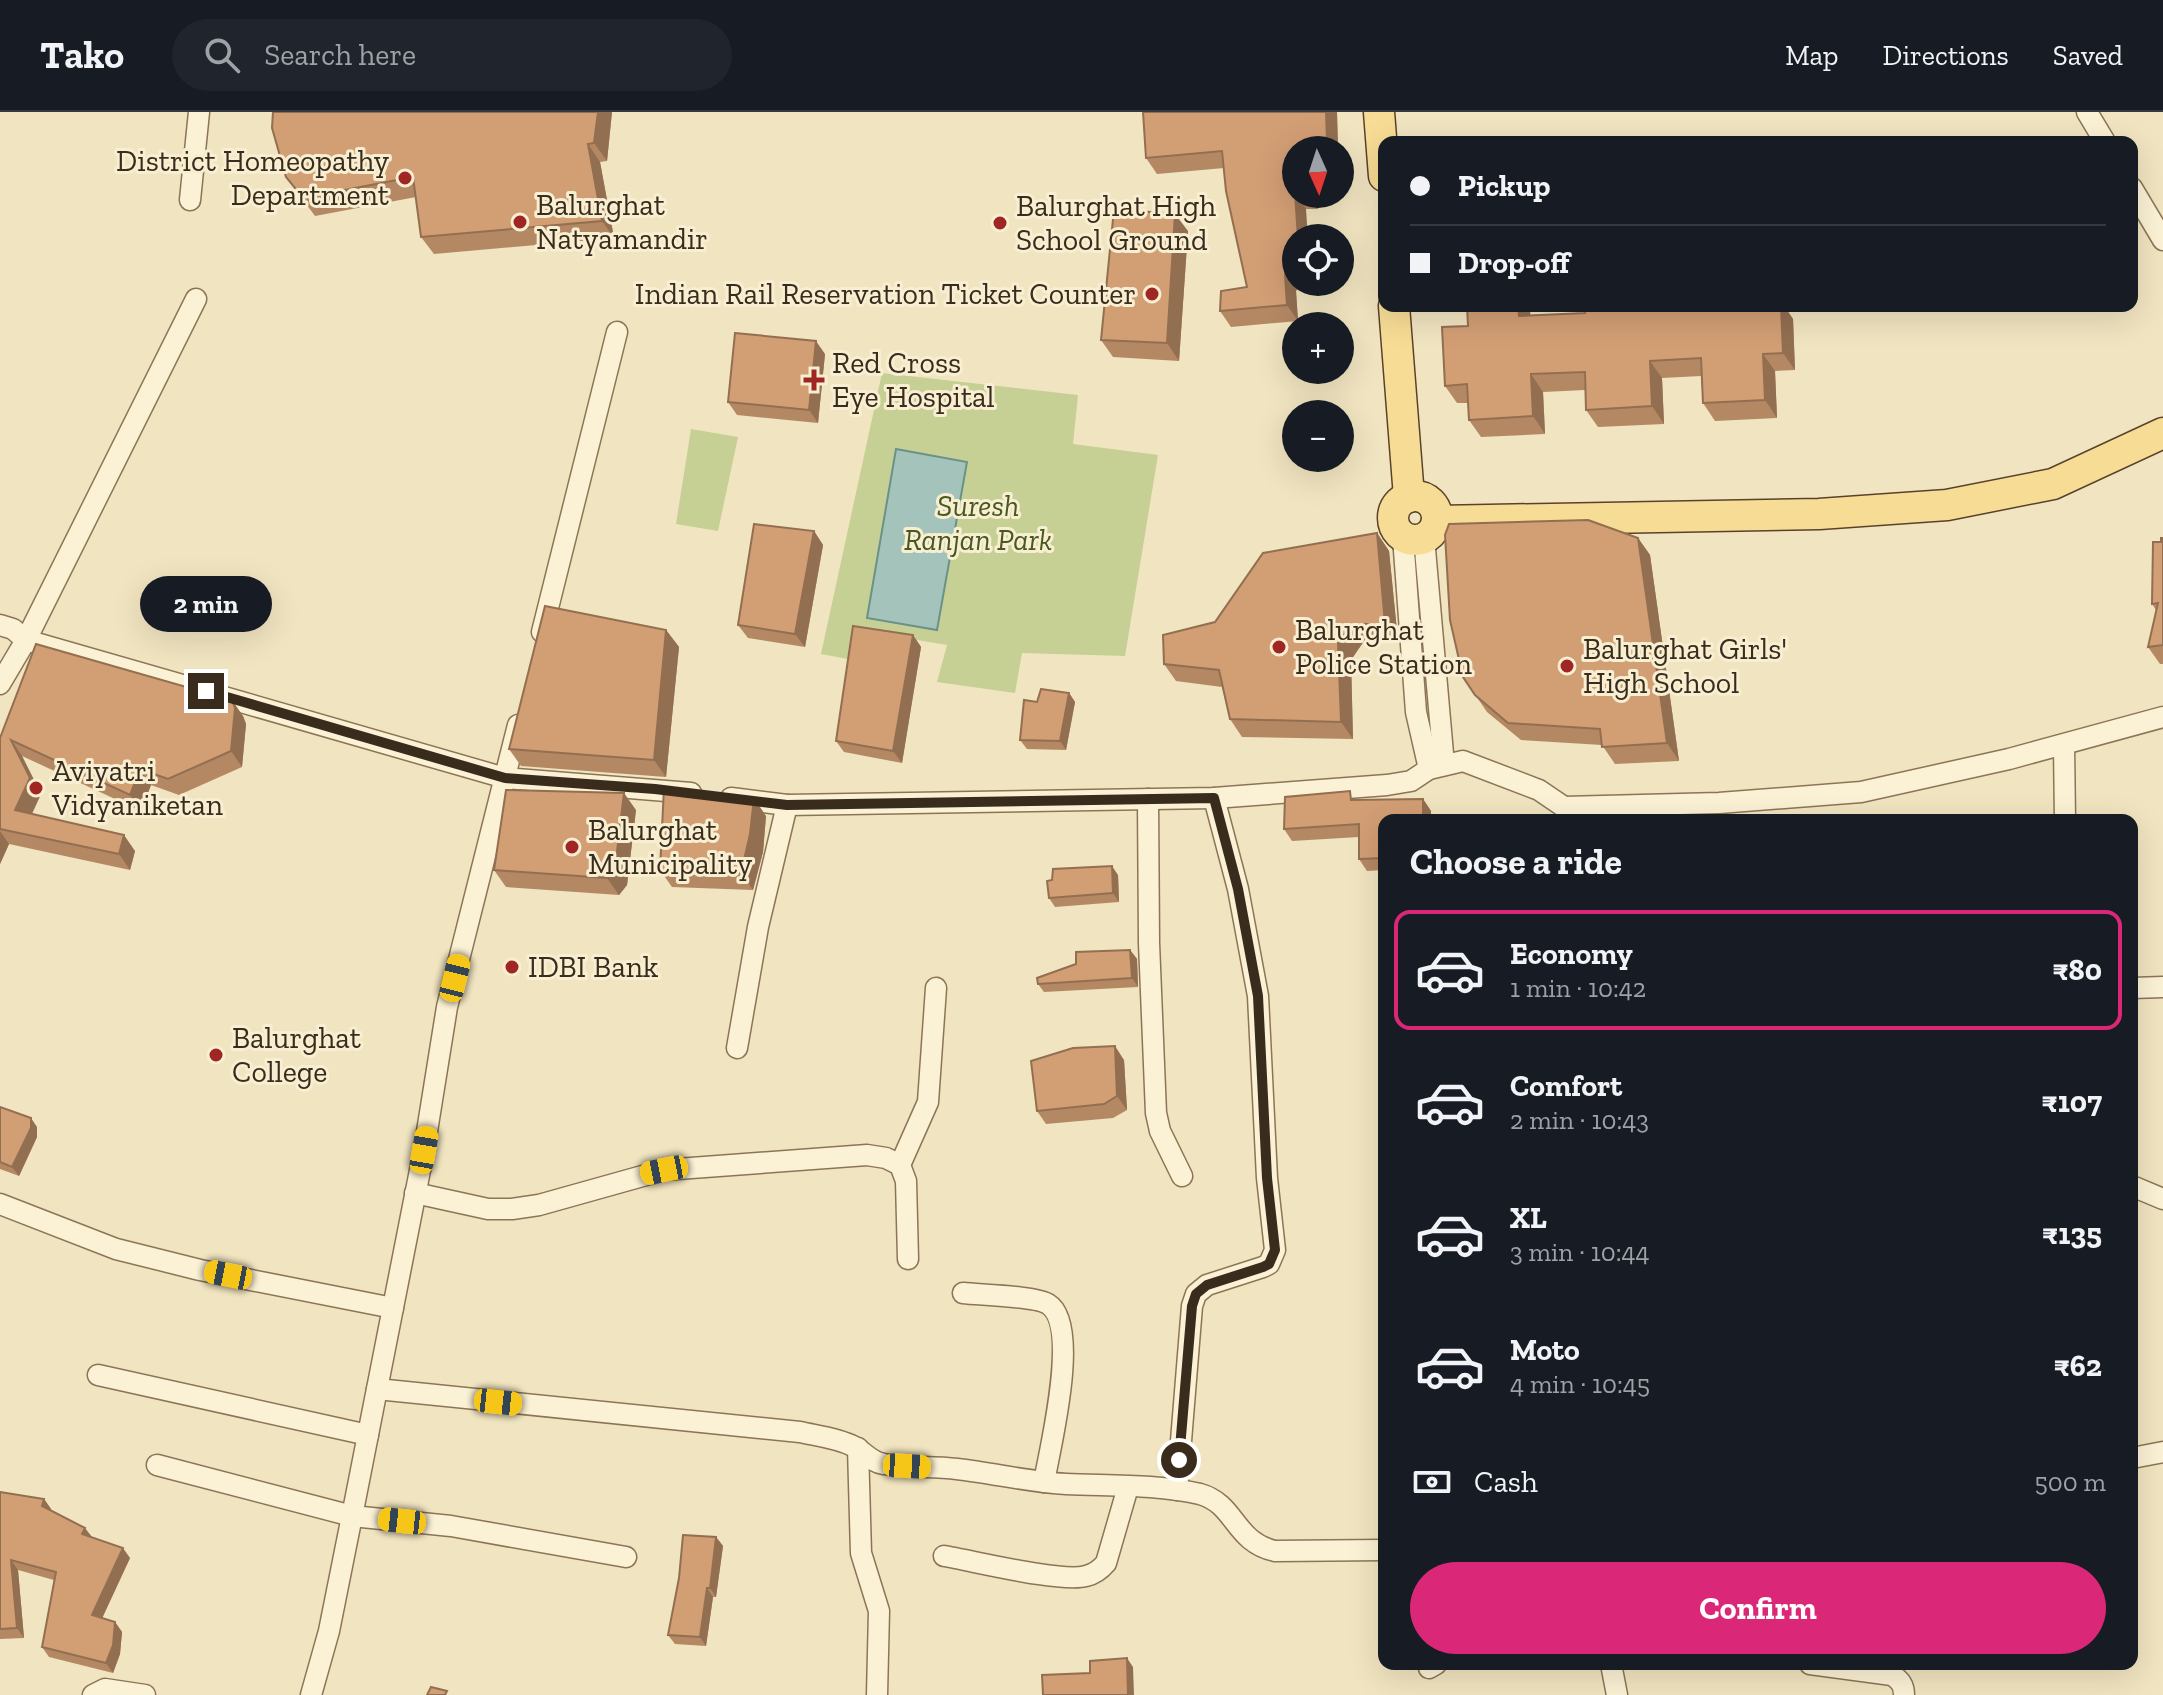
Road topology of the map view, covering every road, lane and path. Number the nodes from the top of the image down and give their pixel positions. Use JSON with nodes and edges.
{"nodes":[{"id":1,"x":199,"y":112,"type":"edge"},
{"id":2,"x":1379,"y":112,"type":"edge"},
{"id":3,"x":2087,"y":112,"type":"edge"},
{"id":4,"x":1381,"y":136,"type":"edge"},
{"id":5,"x":2101,"y":136,"type":"edge"},
{"id":6,"x":2138,"y":198,"type":"edge"},
{"id":7,"x":190,"y":200,"type":"dead end"},
{"id":8,"x":2163,"y":240,"type":"edge"},
{"id":9,"x":196,"y":299,"type":"dead end"},
{"id":10,"x":1394,"y":312,"type":"edge"},
{"id":11,"x":617,"y":332,"type":"dead end"},
{"id":12,"x":2163,"y":433,"type":"edge"},
{"id":13,"x":1421,"y":532,"type":"junction"},
{"id":14,"x":0,"y":625,"type":"edge"},
{"id":15,"x":26,"y":640,"type":"junction"},
{"id":16,"x":536,"y":655,"type":"edge"},
{"id":17,"x":0,"y":684,"type":"edge"},
{"id":18,"x":524,"y":701,"type":"edge"},
{"id":19,"x":2163,"y":717,"type":"edge"},
{"id":20,"x":2064,"y":745,"type":"junction"},
{"id":21,"x":1436,"y":767,"type":"junction"},
{"id":22,"x":505,"y":778,"type":"junction"},
{"id":23,"x":1214,"y":798,"type":"junction"},
{"id":24,"x":1148,"y":799,"type":"junction"},
{"id":25,"x":787,"y":805,"type":"junction"},
{"id":26,"x":1567,"y":814,"type":"edge"},
{"id":27,"x":2065,"y":814,"type":"edge"},
{"id":28,"x":2163,"y":987,"type":"edge"},
{"id":29,"x":936,"y":988,"type":"dead end"},
{"id":30,"x":2138,"y":988,"type":"edge"},
{"id":31,"x":737,"y":1048,"type":"dead end"},
{"id":32,"x":900,"y":1165,"type":"junction"},
{"id":33,"x":1182,"y":1176,"type":"dead end"},
{"id":34,"x":2138,"y":1189,"type":"edge"},
{"id":35,"x":415,"y":1193,"type":"junction"},
{"id":36,"x":2163,"y":1199,"type":"edge"},
{"id":37,"x":0,"y":1204,"type":"edge"},
{"id":38,"x":908,"y":1259,"type":"dead end"},
{"id":39,"x":963,"y":1293,"type":"dead end"},
{"id":40,"x":393,"y":1308,"type":"junction"},
{"id":41,"x":98,"y":1375,"type":"dead end"},
{"id":42,"x":377,"y":1389,"type":"junction"},
{"id":43,"x":368,"y":1435,"type":"junction"},
{"id":44,"x":858,"y":1448,"type":"junction"},
{"id":45,"x":2163,"y":1452,"type":"edge"},
{"id":46,"x":2138,"y":1457,"type":"edge"},
{"id":47,"x":157,"y":1465,"type":"dead end"},
{"id":48,"x":1044,"y":1482,"type":"junction"},
{"id":49,"x":1128,"y":1487,"type":"junction"},
{"id":50,"x":1177,"y":1490,"type":"junction"},
{"id":51,"x":352,"y":1516,"type":"junction"},
{"id":52,"x":1378,"y":1550,"type":"edge"},
{"id":53,"x":944,"y":1556,"type":"dead end"},
{"id":54,"x":626,"y":1557,"type":"dead end"},
{"id":55,"x":1612,"y":1670,"type":"edge"},
{"id":56,"x":1855,"y":1670,"type":"edge"},
{"id":57,"x":93,"y":1695,"type":"edge"},
{"id":58,"x":145,"y":1695,"type":"edge"},
{"id":59,"x":311,"y":1695,"type":"edge"},
{"id":60,"x":877,"y":1695,"type":"edge"},
{"id":61,"x":1617,"y":1695,"type":"edge"},
{"id":62,"x":1904,"y":1695,"type":"edge"}],
"edges":[{"from":1,"to":7,"type":"street"},
{"from":2,"to":4,"type":"main road"},
{"from":3,"to":5,"type":"street"},
{"from":6,"to":8,"type":"street"},
{"from":9,"to":15,"type":"street"},
{"from":10,"to":13,"type":"main road"},
{"from":11,"to":16,"type":"street"},
{"from":12,"to":13,"type":"main road"},
{"from":13,"to":21,"type":"street"},
{"from":14,"to":15,"type":"street"},
{"from":15,"to":17,"type":"street"},
{"from":15,"to":22,"type":"street"},
{"from":18,"to":22,"type":"street"},
{"from":19,"to":20,"type":"street"},
{"from":20,"to":26,"type":"street"},
{"from":20,"to":27,"type":"street"},
{"from":21,"to":23,"type":"street"},
{"from":21,"to":26,"type":"street"},
{"from":22,"to":25,"type":"street"},
{"from":22,"to":35,"type":"street"},
{"from":23,"to":24,"type":"street"},
{"from":23,"to":50,"type":"street"},
{"from":24,"to":25,"type":"street"},
{"from":24,"to":33,"type":"street"},
{"from":25,"to":31,"type":"street"},
{"from":28,"to":30,"type":"street"},
{"from":29,"to":32,"type":"street"},
{"from":32,"to":35,"type":"street"},
{"from":32,"to":38,"type":"street"},
{"from":34,"to":36,"type":"street"},
{"from":35,"to":40,"type":"street"},
{"from":37,"to":40,"type":"street"},
{"from":39,"to":48,"type":"street"},
{"from":40,"to":42,"type":"street"},
{"from":41,"to":43,"type":"street"},
{"from":42,"to":43,"type":"street"},
{"from":42,"to":44,"type":"street"},
{"from":43,"to":51,"type":"street"},
{"from":44,"to":48,"type":"street"},
{"from":44,"to":60,"type":"street"},
{"from":45,"to":46,"type":"street"},
{"from":47,"to":51,"type":"street"},
{"from":48,"to":49,"type":"street"},
{"from":49,"to":50,"type":"street"},
{"from":49,"to":53,"type":"street"},
{"from":50,"to":52,"type":"street"},
{"from":51,"to":54,"type":"street"},
{"from":51,"to":59,"type":"street"},
{"from":55,"to":61,"type":"street"},
{"from":56,"to":62,"type":"street"},
{"from":57,"to":58,"type":"street"}]}
